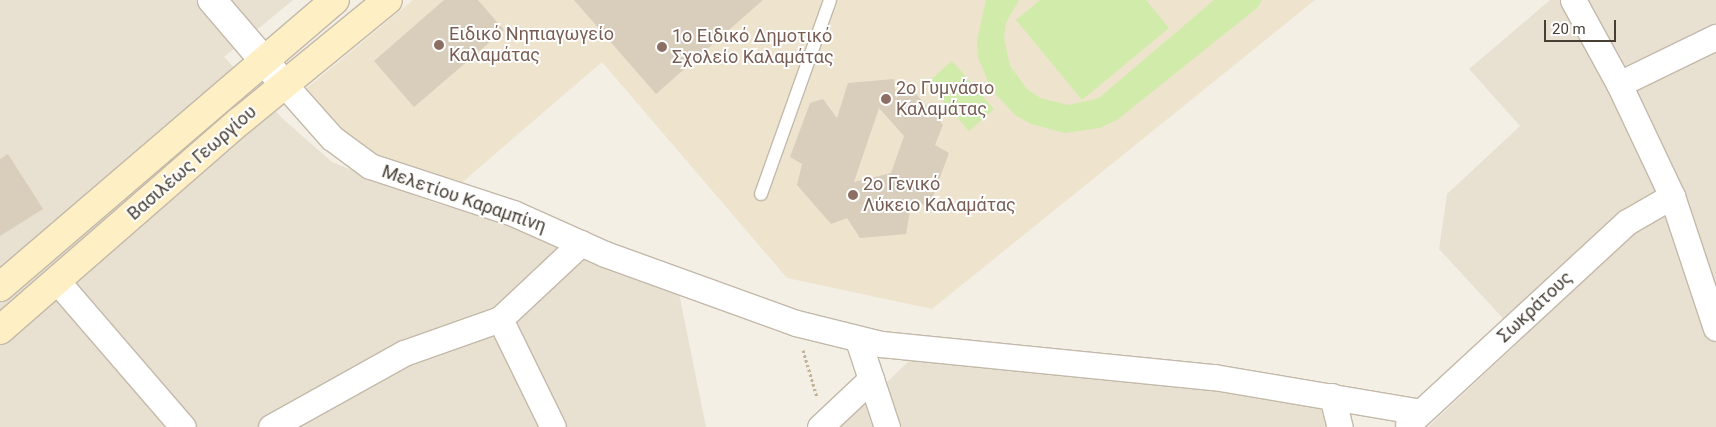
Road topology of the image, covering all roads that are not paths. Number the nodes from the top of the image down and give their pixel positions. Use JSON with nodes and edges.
{"nodes":[{"id":1,"x":212,"y":0,"type":"edge"},
{"id":2,"x":335,"y":0,"type":"edge"},
{"id":3,"x":388,"y":0,"type":"edge"},
{"id":4,"x":830,"y":0,"type":"edge"},
{"id":5,"x":1573,"y":0,"type":"edge"},
{"id":6,"x":1716,"y":37,"type":"edge"},
{"id":7,"x":263,"y":60,"type":"junction"},
{"id":8,"x":284,"y":84,"type":"junction"},
{"id":9,"x":1618,"y":84,"type":"junction"},
{"id":10,"x":761,"y":194,"type":"dead end"},
{"id":11,"x":1672,"y":196,"type":"junction"},
{"id":12,"x":581,"y":243,"type":"junction"},
{"id":13,"x":56,"y":280,"type":"junction"},
{"id":14,"x":0,"y":287,"type":"edge"},
{"id":15,"x":500,"y":319,"type":"junction"},
{"id":16,"x":1716,"y":328,"type":"edge"},
{"id":17,"x":0,"y":330,"type":"edge"},
{"id":18,"x":858,"y":340,"type":"junction"},
{"id":19,"x":871,"y":379,"type":"junction"},
{"id":20,"x":1332,"y":396,"type":"junction"},
{"id":21,"x":1412,"y":420,"type":"edge"},
{"id":22,"x":183,"y":427,"type":"edge"},
{"id":23,"x":271,"y":427,"type":"edge"},
{"id":24,"x":553,"y":427,"type":"edge"},
{"id":25,"x":820,"y":427,"type":"edge"},
{"id":26,"x":887,"y":427,"type":"edge"},
{"id":27,"x":1340,"y":427,"type":"edge"}],
"edges":[{"from":1,"to":7,"type":"street","name":"Μελετίου Καραμπίνη"},
{"from":2,"to":7,"type":"main road","name":"Βασιλέως Γεωργίου"},
{"from":3,"to":8,"type":"main road","name":"Βασιλέως Γεωργίου"},
{"from":4,"to":10,"type":"lane"},
{"from":5,"to":9,"type":"street"},
{"from":6,"to":9,"type":"street"},
{"from":7,"to":8,"type":"street","name":"Μελετίου Καραμπίνη"},
{"from":7,"to":14,"type":"main road","name":"Βασιλέως Γεωργίου"},
{"from":8,"to":12,"type":"street","name":"Μελετίου Καραμπίνη"},
{"from":8,"to":13,"type":"main road","name":"Βασιλέως Γεωργίου"},
{"from":9,"to":11,"type":"street"},
{"from":11,"to":16,"type":"street"},
{"from":11,"to":21,"type":"street","name":"Σωκράτους"},
{"from":12,"to":15,"type":"street"},
{"from":12,"to":18,"type":"street","name":"Μελετίου Καραμπίνη"},
{"from":13,"to":17,"type":"main road","name":"Βασιλέως Γεωργίου"},
{"from":13,"to":22,"type":"street"},
{"from":15,"to":23,"type":"street"},
{"from":15,"to":24,"type":"street"},
{"from":18,"to":19,"type":"street"},
{"from":18,"to":20,"type":"street","name":"Μελετίου Καραμπίνη"},
{"from":19,"to":25,"type":"street"},
{"from":19,"to":26,"type":"street"},
{"from":20,"to":21,"type":"street","name":"Μελετίου Καραμπίνη"},
{"from":20,"to":27,"type":"street"}]}
